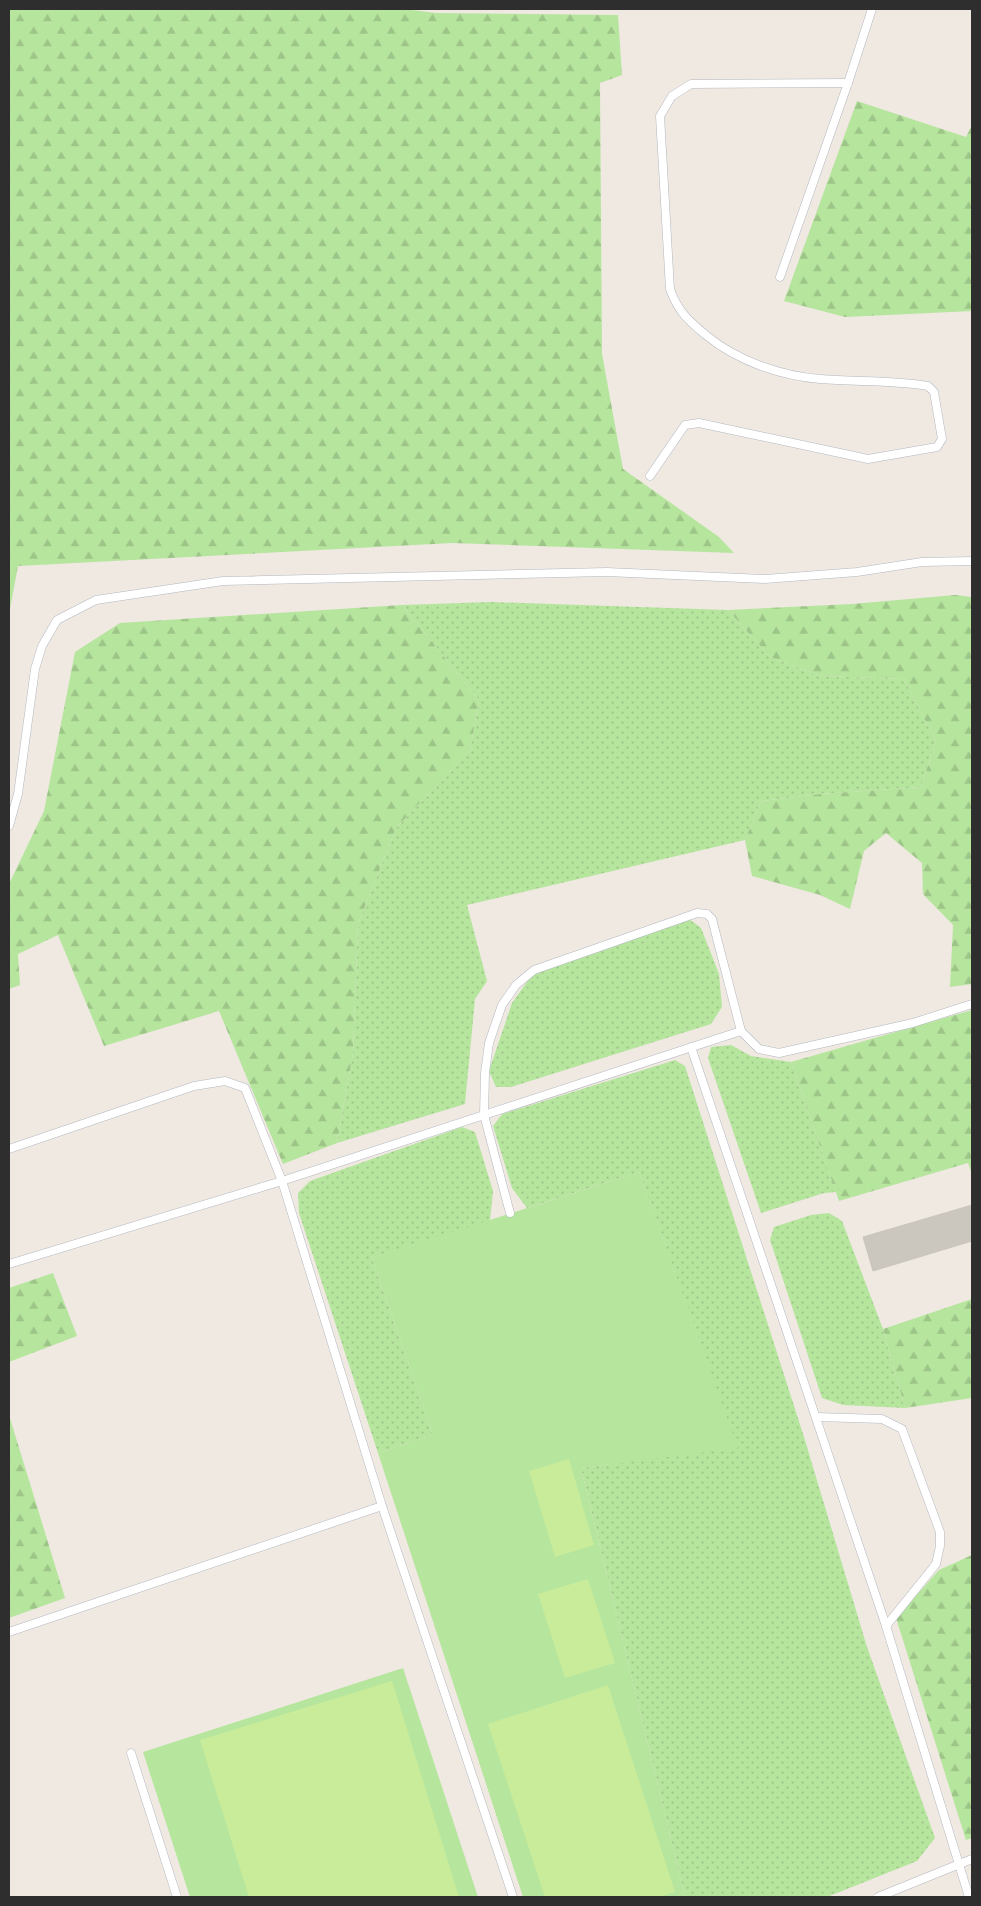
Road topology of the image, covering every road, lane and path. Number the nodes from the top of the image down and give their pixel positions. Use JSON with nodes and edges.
{"nodes":[{"id":1,"x":872,"y":9,"type":"edge"},
{"id":2,"x":848,"y":83,"type":"junction"},
{"id":3,"x":780,"y":277,"type":"dead end"},
{"id":4,"x":650,"y":476,"type":"dead end"},
{"id":5,"x":972,"y":561,"type":"edge"},
{"id":6,"x":9,"y":826,"type":"edge"},
{"id":7,"x":972,"y":1004,"type":"edge"},
{"id":8,"x":740,"y":1031,"type":"junction"},
{"id":9,"x":691,"y":1047,"type":"junction"},
{"id":10,"x":484,"y":1114,"type":"junction"},
{"id":11,"x":9,"y":1149,"type":"edge"},
{"id":12,"x":282,"y":1182,"type":"junction"},
{"id":13,"x":510,"y":1213,"type":"dead end"},
{"id":14,"x":9,"y":1264,"type":"edge"},
{"id":15,"x":816,"y":1417,"type":"junction"},
{"id":16,"x":382,"y":1506,"type":"junction"},
{"id":17,"x":886,"y":1626,"type":"junction"},
{"id":18,"x":9,"y":1632,"type":"edge"},
{"id":19,"x":131,"y":1753,"type":"dead end"},
{"id":20,"x":972,"y":1859,"type":"edge"},
{"id":21,"x":960,"y":1864,"type":"junction"},
{"id":22,"x":177,"y":1897,"type":"edge"},
{"id":23,"x":513,"y":1897,"type":"edge"},
{"id":24,"x":878,"y":1897,"type":"edge"},
{"id":25,"x":969,"y":1897,"type":"edge"}],
"edges":[{"from":1,"to":2,"type":"lane"},
{"from":2,"to":3,"type":"lane"},
{"from":2,"to":4,"type":"lane"},
{"from":5,"to":6,"type":"lane"},
{"from":7,"to":8,"type":"lane"},
{"from":8,"to":9,"type":"lane"},
{"from":8,"to":10,"type":"lane"},
{"from":9,"to":10,"type":"lane"},
{"from":9,"to":15,"type":"lane"},
{"from":10,"to":12,"type":"lane"},
{"from":10,"to":13,"type":"lane"},
{"from":11,"to":12,"type":"lane"},
{"from":12,"to":14,"type":"lane"},
{"from":12,"to":16,"type":"lane"},
{"from":15,"to":17,"type":"lane"},
{"from":15,"to":17,"type":"lane"},
{"from":16,"to":18,"type":"lane"},
{"from":16,"to":23,"type":"lane"},
{"from":17,"to":21,"type":"lane"},
{"from":19,"to":22,"type":"lane"},
{"from":20,"to":21,"type":"lane"},
{"from":21,"to":24,"type":"lane"},
{"from":21,"to":25,"type":"lane"}]}
